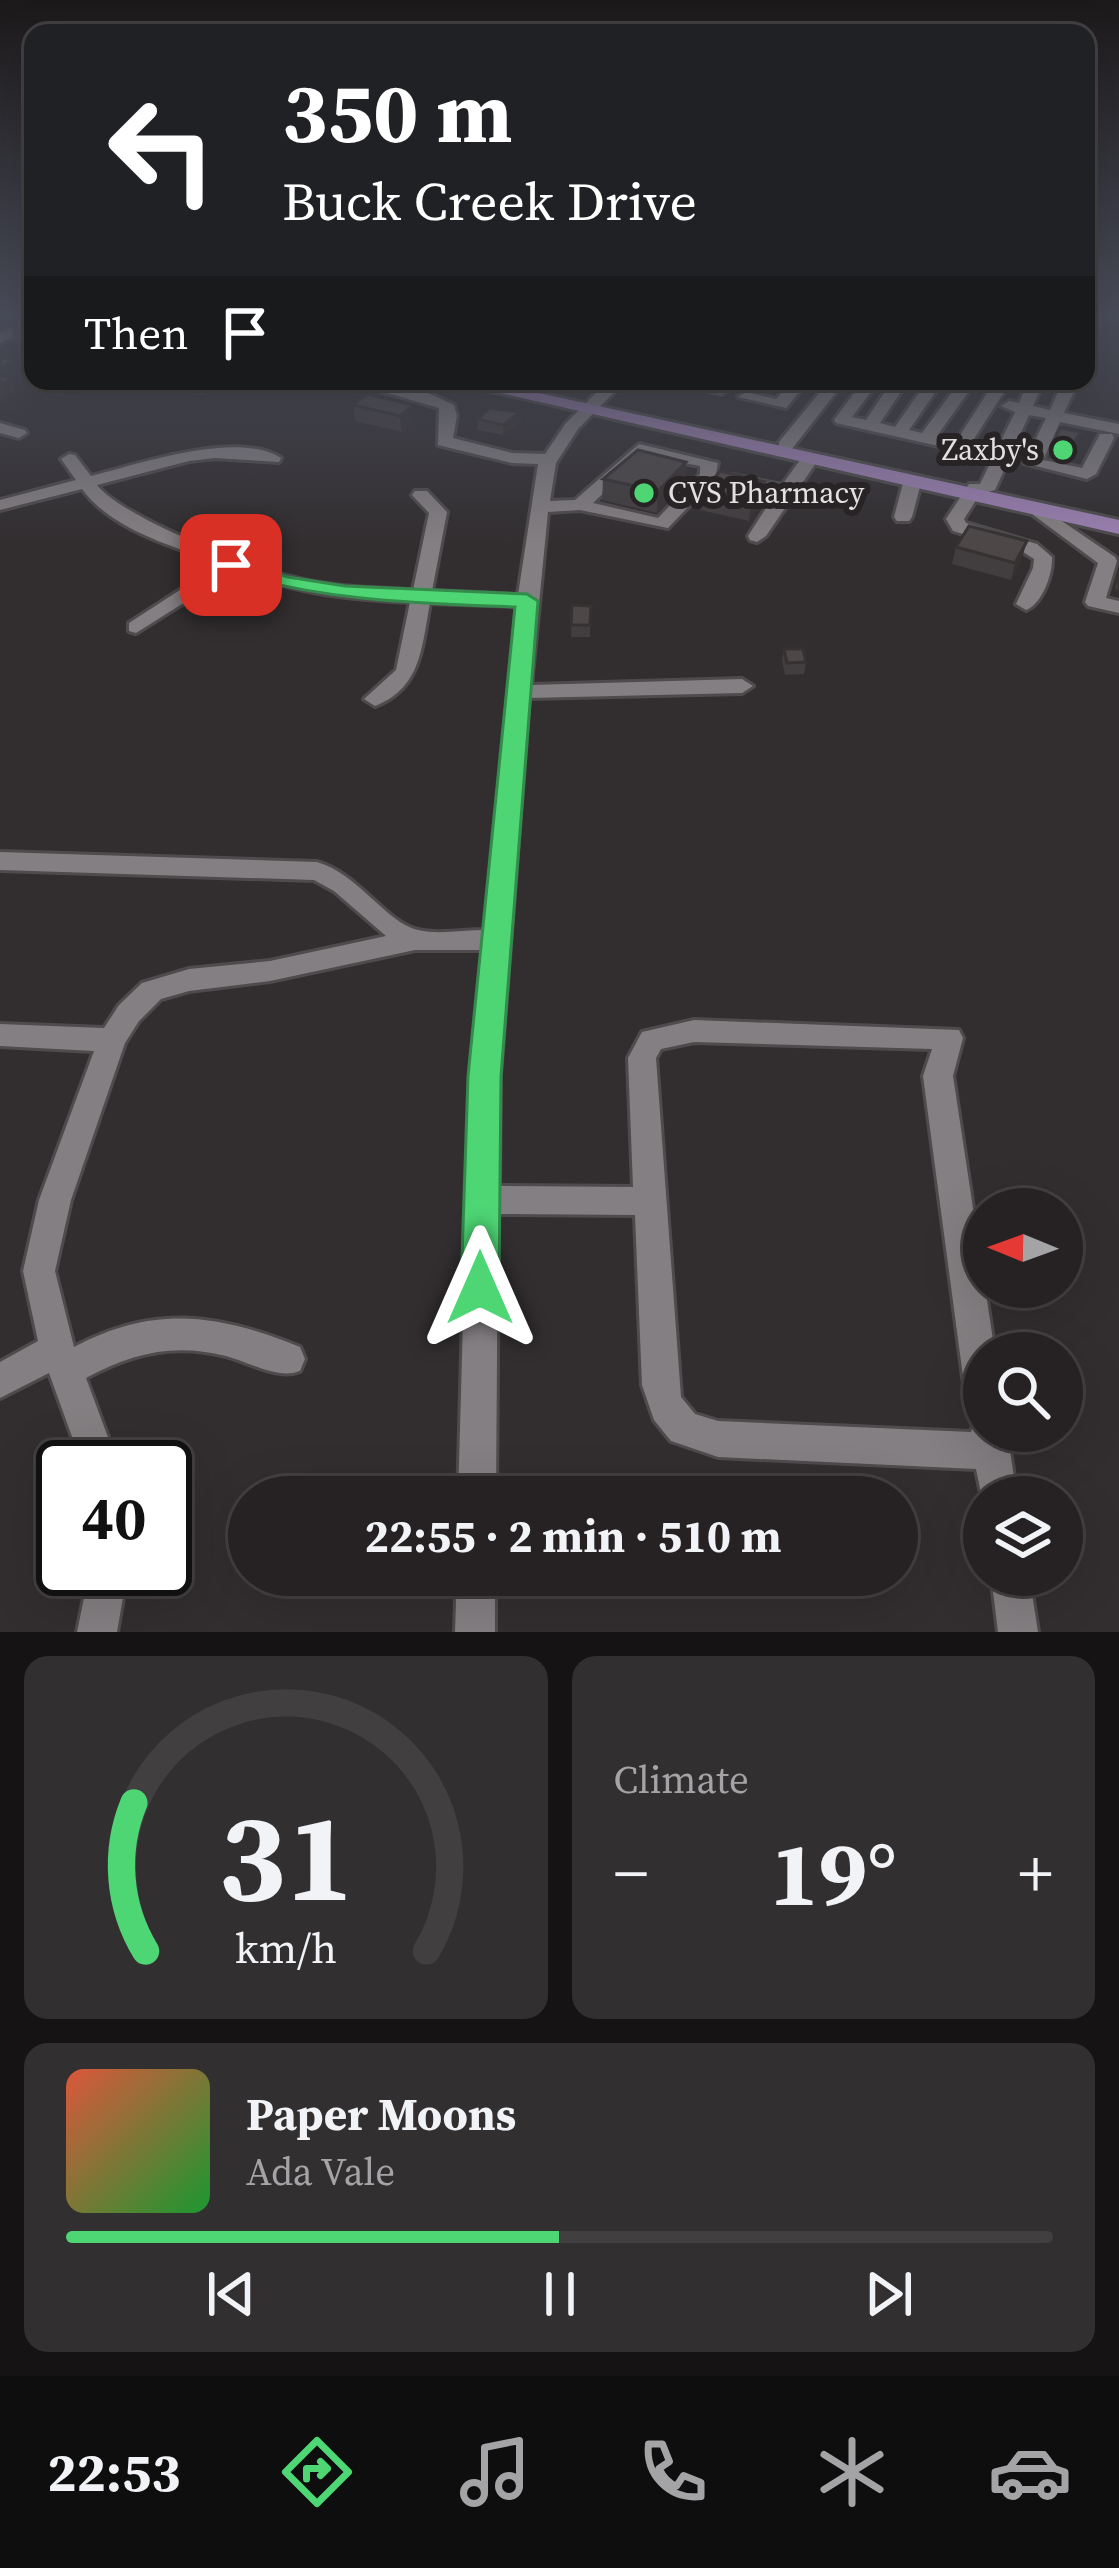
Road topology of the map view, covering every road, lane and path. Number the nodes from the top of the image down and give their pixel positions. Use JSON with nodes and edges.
{"nodes":[{"id":1,"x":413,"y":393,"type":"edge"},
{"id":2,"x":523,"y":393,"type":"edge"},
{"id":3,"x":543,"y":393,"type":"edge"},
{"id":4,"x":604,"y":393,"type":"edge"},
{"id":5,"x":790,"y":393,"type":"edge"},
{"id":6,"x":825,"y":393,"type":"edge"},
{"id":7,"x":862,"y":393,"type":"edge"},
{"id":8,"x":892,"y":393,"type":"edge"},
{"id":9,"x":926,"y":393,"type":"edge"},
{"id":10,"x":959,"y":393,"type":"edge"},
{"id":11,"x":995,"y":393,"type":"edge"},
{"id":12,"x":1031,"y":393,"type":"edge"},
{"id":13,"x":1061,"y":393,"type":"edge"},
{"id":14,"x":417,"y":394,"type":"joint"},
{"id":15,"x":746,"y":397,"type":"dead end"},
{"id":16,"x":989,"y":402,"type":"junction"},
{"id":17,"x":592,"y":406,"type":"junction"},
{"id":18,"x":1024,"y":409,"type":"junction"},
{"id":19,"x":1054,"y":421,"type":"junction"},
{"id":20,"x":870,"y":426,"type":"junction"},
{"id":21,"x":899,"y":432,"type":"junction"},
{"id":22,"x":1115,"y":436,"type":"edge"},
{"id":23,"x":927,"y":438,"type":"junction"},
{"id":24,"x":727,"y":442,"type":"junction"},
{"id":25,"x":785,"y":446,"type":"junction"},
{"id":26,"x":273,"y":458,"type":"dead end"},
{"id":27,"x":68,"y":459,"type":"dead end"},
{"id":28,"x":550,"y":459,"type":"junction"},
{"id":29,"x":809,"y":460,"type":"junction"},
{"id":30,"x":709,"y":469,"type":"junction"},
{"id":31,"x":86,"y":483,"type":"junction"},
{"id":32,"x":912,"y":483,"type":"junction"},
{"id":33,"x":786,"y":491,"type":"junction"},
{"id":34,"x":977,"y":491,"type":"junction"},
{"id":35,"x":422,"y":495,"type":"dead end"},
{"id":36,"x":0,"y":505,"type":"edge"},
{"id":37,"x":580,"y":505,"type":"junction"},
{"id":38,"x":538,"y":507,"type":"junction"},
{"id":39,"x":1038,"y":510,"type":"junction"},
{"id":40,"x":903,"y":518,"type":"dead end"},
{"id":41,"x":1119,"y":523,"type":"edge"},
{"id":42,"x":757,"y":536,"type":"dead end"},
{"id":43,"x":231,"y":565,"type":"junction"},
{"id":44,"x":421,"y":597,"type":"junction"},
{"id":45,"x":527,"y":601,"type":"junction"},
{"id":46,"x":1026,"y":604,"type":"dead end"},
{"id":47,"x":1119,"y":608,"type":"edge"},
{"id":48,"x":136,"y":627,"type":"dead end"},
{"id":49,"x":742,"y":686,"type":"dead end"},
{"id":50,"x":520,"y":692,"type":"junction"},
{"id":51,"x":375,"y":699,"type":"dead end"},
{"id":52,"x":0,"y":861,"type":"edge"},
{"id":53,"x":415,"y":940,"type":"junction"},
{"id":54,"x":497,"y":940,"type":"junction"},
{"id":55,"x":0,"y":1035,"type":"edge"},
{"id":56,"x":112,"y":1040,"type":"junction"},
{"id":57,"x":480,"y":1200,"type":"junction"},
{"id":58,"x":646,"y":1201,"type":"junction"},
{"id":59,"x":974,"y":1332,"type":"edge"},
{"id":60,"x":62,"y":1359,"type":"junction"},
{"id":61,"x":288,"y":1359,"type":"dead end"},
{"id":62,"x":0,"y":1382,"type":"edge"},
{"id":63,"x":91,"y":1440,"type":"edge"},
{"id":64,"x":963,"y":1441,"type":"edge"},
{"id":65,"x":477,"y":1476,"type":"edge"},
{"id":66,"x":105,"y":1596,"type":"edge"},
{"id":67,"x":476,"y":1596,"type":"edge"},
{"id":68,"x":1013,"y":1596,"type":"edge"},
{"id":69,"x":98,"y":1632,"type":"edge"},
{"id":70,"x":475,"y":1632,"type":"edge"},
{"id":71,"x":1018,"y":1632,"type":"edge"}],
"edges":[{"from":1,"to":14,"type":"street"},
{"from":2,"to":17,"type":"main road"},
{"from":3,"to":17,"type":"main road"},
{"from":4,"to":17,"type":"street"},
{"from":5,"to":15,"type":"street"},
{"from":6,"to":25,"type":"street"},
{"from":7,"to":20,"type":"street"},
{"from":8,"to":20,"type":"street"},
{"from":9,"to":21,"type":"street"},
{"from":10,"to":23,"type":"street"},
{"from":11,"to":16,"type":"street"},
{"from":12,"to":18,"type":"street"},
{"from":13,"to":19,"type":"street"},
{"from":14,"to":28,"type":"street"},
{"from":16,"to":18,"type":"street"},
{"from":16,"to":23,"type":"street"},
{"from":17,"to":24,"type":"main road"},
{"from":17,"to":25,"type":"main road"},
{"from":17,"to":28,"type":"street"},
{"from":18,"to":19,"type":"street"},
{"from":18,"to":34,"type":"street"},
{"from":19,"to":22,"type":"street"},
{"from":19,"to":22,"type":"street"},
{"from":20,"to":21,"type":"street"},
{"from":21,"to":23,"type":"street"},
{"from":24,"to":29,"type":"main road"},
{"from":24,"to":30,"type":"street"},
{"from":25,"to":34,"type":"main road"},
{"from":26,"to":31,"type":"street"},
{"from":27,"to":31,"type":"street"},
{"from":28,"to":38,"type":"street"},
{"from":29,"to":32,"type":"main road"},
{"from":29,"to":33,"type":"street"},
{"from":30,"to":33,"type":"street"},
{"from":30,"to":37,"type":"street"},
{"from":30,"to":37,"type":"street"},
{"from":31,"to":36,"type":"street"},
{"from":31,"to":43,"type":"street"},
{"from":32,"to":34,"type":"main road"},
{"from":32,"to":40,"type":"street"},
{"from":33,"to":42,"type":"street"},
{"from":34,"to":39,"type":"main road"},
{"from":34,"to":41,"type":"main road"},
{"from":34,"to":46,"type":"street"},
{"from":35,"to":44,"type":"street"},
{"from":37,"to":38,"type":"street"},
{"from":38,"to":45,"type":"street"},
{"from":39,"to":41,"type":"main road"},
{"from":39,"to":47,"type":"street"},
{"from":43,"to":44,"type":"street"},
{"from":43,"to":48,"type":"street"},
{"from":44,"to":45,"type":"street"},
{"from":44,"to":51,"type":"street"},
{"from":45,"to":50,"type":"street"},
{"from":49,"to":50,"type":"street"},
{"from":50,"to":54,"type":"street"},
{"from":52,"to":53,"type":"street"},
{"from":53,"to":54,"type":"street"},
{"from":53,"to":56,"type":"street"},
{"from":54,"to":57,"type":"street"},
{"from":55,"to":56,"type":"street"},
{"from":56,"to":60,"type":"street"},
{"from":57,"to":58,"type":"street"},
{"from":57,"to":65,"type":"street"},
{"from":58,"to":59,"type":"street"},
{"from":58,"to":64,"type":"street"},
{"from":60,"to":61,"type":"street"},
{"from":60,"to":62,"type":"street"},
{"from":60,"to":63,"type":"street"},
{"from":66,"to":69,"type":"street"},
{"from":67,"to":70,"type":"street"},
{"from":68,"to":71,"type":"street"}]}
